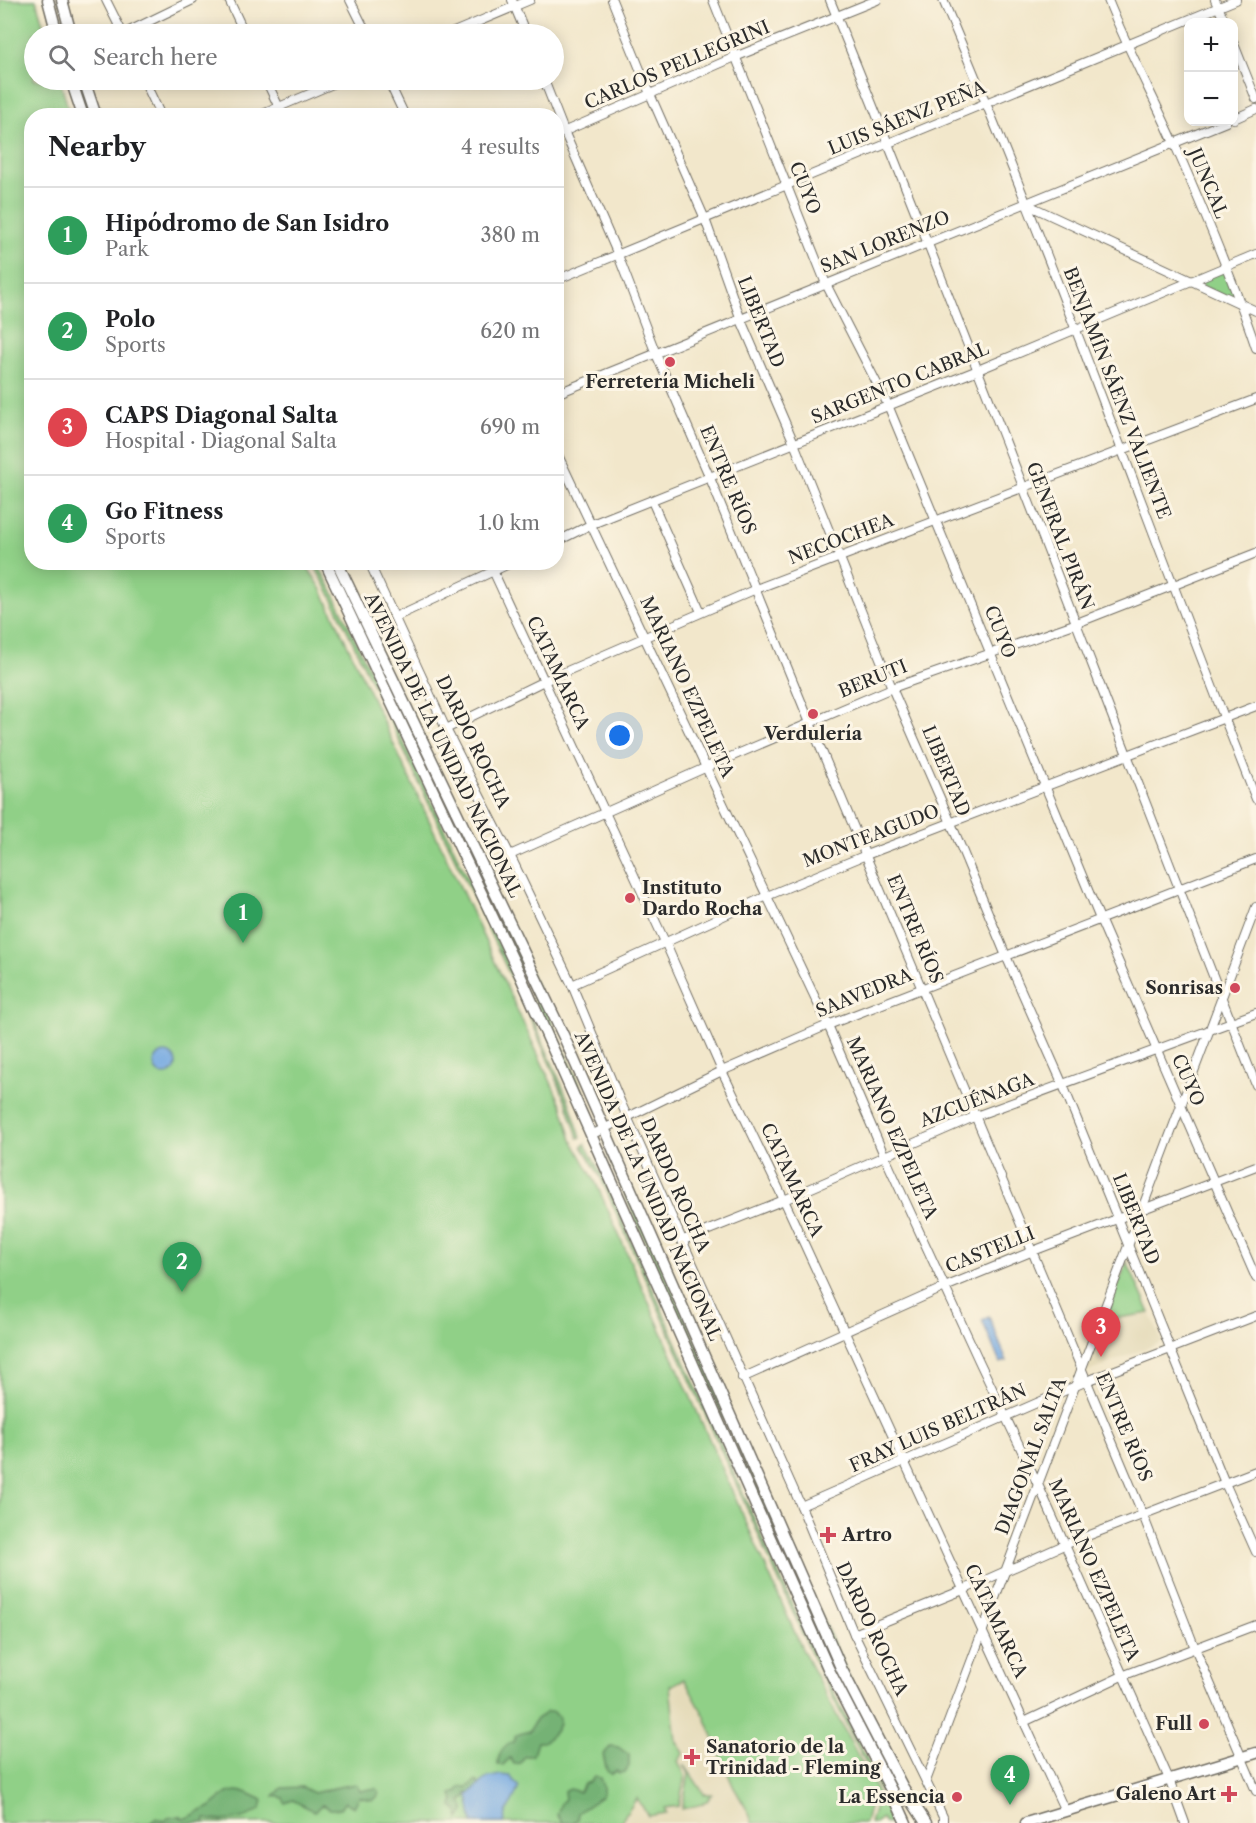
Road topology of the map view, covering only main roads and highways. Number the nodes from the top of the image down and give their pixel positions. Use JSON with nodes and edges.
{"nodes":[{"id":1,"x":48,"y":0,"type":"edge"},
{"id":2,"x":62,"y":0,"type":"edge"},
{"id":3,"x":54,"y":24,"type":"edge"},
{"id":4,"x":68,"y":24,"type":"edge"},
{"id":5,"x":74,"y":90,"type":"edge"},
{"id":6,"x":87,"y":90,"type":"edge"},
{"id":7,"x":80,"y":108,"type":"edge"},
{"id":8,"x":93,"y":108,"type":"edge"},
{"id":9,"x":329,"y":570,"type":"edge"},
{"id":10,"x":341,"y":570,"type":"edge"},
{"id":11,"x":1256,"y":1753,"type":"edge"},
{"id":12,"x":1046,"y":1820,"type":"edge"},
{"id":13,"x":906,"y":1823,"type":"edge"},
{"id":14,"x":926,"y":1823,"type":"edge"},
{"id":15,"x":1026,"y":1823,"type":"edge"}],
"edges":[{"from":1,"to":3,"type":"main road"},
{"from":2,"to":4,"type":"main road"},
{"from":5,"to":7,"type":"main road"},
{"from":6,"to":8,"type":"main road"},
{"from":9,"to":13,"type":"main road","name":"AVENIDA DE LA UNIDAD NACIONAL"},
{"from":10,"to":14,"type":"main road","name":"AVENIDA DE LA UNIDAD NACIONAL"},
{"from":11,"to":12,"type":"main road"},
{"from":12,"to":15,"type":"main road"}]}
